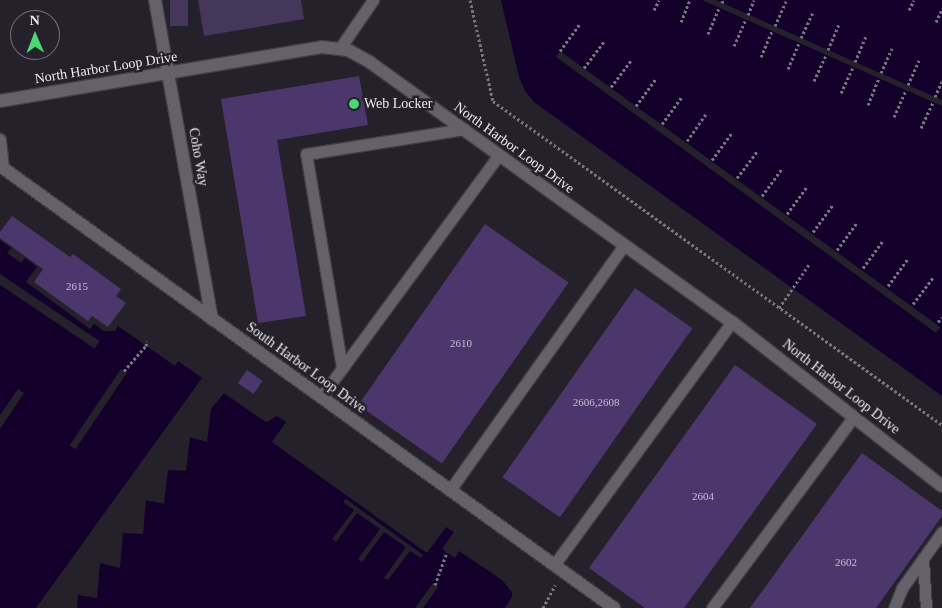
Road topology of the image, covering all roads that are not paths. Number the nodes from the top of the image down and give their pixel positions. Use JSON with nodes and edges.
{"nodes":[{"id":1,"x":155,"y":0,"type":"edge"},
{"id":2,"x":373,"y":0,"type":"edge"},
{"id":3,"x":340,"y":48,"type":"junction"},
{"id":4,"x":168,"y":73,"type":"junction"},
{"id":5,"x":0,"y":101,"type":"edge"},
{"id":6,"x":464,"y":129,"type":"junction"},
{"id":7,"x":0,"y":140,"type":"edge"},
{"id":8,"x":499,"y":155,"type":"junction"},
{"id":9,"x":624,"y":245,"type":"junction"},
{"id":10,"x":212,"y":319,"type":"junction"},
{"id":11,"x":732,"y":322,"type":"junction"},
{"id":12,"x":342,"y":368,"type":"junction"},
{"id":13,"x":321,"y":397,"type":"junction"},
{"id":14,"x":854,"y":416,"type":"junction"},
{"id":15,"x":942,"y":486,"type":"edge"},
{"id":16,"x":450,"y":490,"type":"junction"},
{"id":17,"x":942,"y":532,"type":"edge"},
{"id":18,"x":923,"y":559,"type":"junction"},
{"id":19,"x":559,"y":568,"type":"junction"},
{"id":20,"x":614,"y":608,"type":"edge"},
{"id":21,"x":712,"y":608,"type":"edge"},
{"id":22,"x":894,"y":608,"type":"edge"},
{"id":23,"x":926,"y":608,"type":"edge"}],
"edges":[{"from":1,"to":4,"type":"street","name":"Coho Way"},
{"from":2,"to":3,"type":"lane"},
{"from":3,"to":4,"type":"street","name":"North Harbor Loop Drive"},
{"from":3,"to":6,"type":"street","name":"North Harbor Loop Drive"},
{"from":4,"to":5,"type":"street","name":"North Harbor Loop Drive"},
{"from":4,"to":10,"type":"street","name":"Coho Way"},
{"from":6,"to":8,"type":"street","name":"North Harbor Loop Drive"},
{"from":6,"to":12,"type":"lane"},
{"from":7,"to":10,"type":"street","name":"South Harbor Loop Drive"},
{"from":8,"to":9,"type":"street","name":"North Harbor Loop Drive"},
{"from":8,"to":12,"type":"lane"},
{"from":9,"to":11,"type":"street","name":"North Harbor Loop Drive"},
{"from":9,"to":16,"type":"lane"},
{"from":10,"to":13,"type":"street","name":"South Harbor Loop Drive"},
{"from":11,"to":14,"type":"street","name":"North Harbor Loop Drive"},
{"from":11,"to":19,"type":"lane"},
{"from":12,"to":13,"type":"lane"},
{"from":13,"to":16,"type":"street","name":"South Harbor Loop Drive"},
{"from":14,"to":15,"type":"street","name":"North Harbor Loop Drive"},
{"from":14,"to":21,"type":"lane"},
{"from":16,"to":19,"type":"street","name":"South Harbor Loop Drive"},
{"from":17,"to":18,"type":"lane"},
{"from":18,"to":22,"type":"lane"},
{"from":18,"to":23,"type":"lane"},
{"from":19,"to":20,"type":"street","name":"South Harbor Loop Drive"}]}
